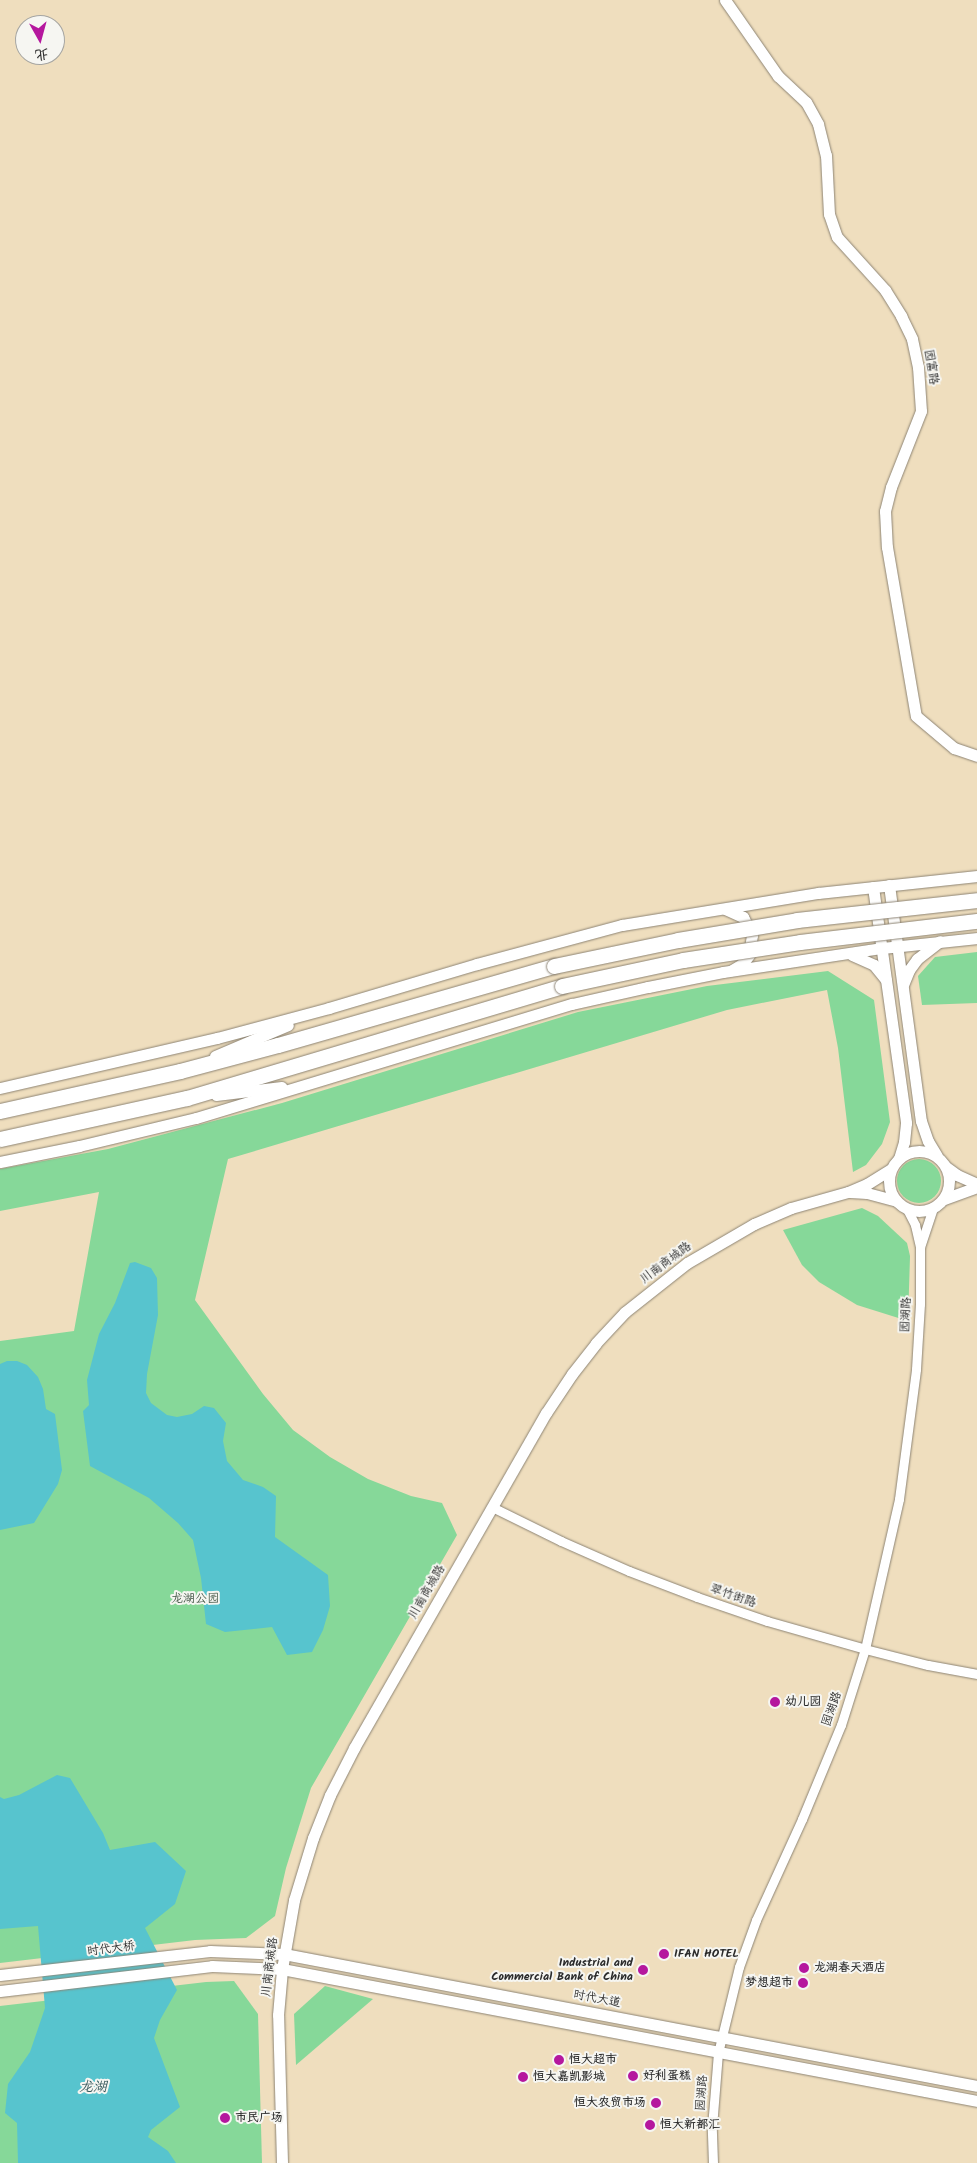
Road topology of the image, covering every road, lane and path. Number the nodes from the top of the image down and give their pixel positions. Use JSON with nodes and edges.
{"nodes":[{"id":1,"x":725,"y":0,"type":"edge"},
{"id":2,"x":977,"y":756,"type":"edge"},
{"id":3,"x":977,"y":876,"type":"edge"},
{"id":4,"x":889,"y":885,"type":"junction"},
{"id":5,"x":873,"y":886,"type":"junction"},
{"id":6,"x":977,"y":900,"type":"edge"},
{"id":7,"x":713,"y":909,"type":"junction"},
{"id":8,"x":977,"y":921,"type":"edge"},
{"id":9,"x":977,"y":938,"type":"edge"},
{"id":10,"x":942,"y":940,"type":"junction"},
{"id":11,"x":897,"y":946,"type":"junction"},
{"id":12,"x":882,"y":948,"type":"junction"},
{"id":13,"x":848,"y":953,"type":"junction"},
{"id":14,"x":723,"y":972,"type":"junction"},
{"id":15,"x":887,"y":982,"type":"junction"},
{"id":16,"x":902,"y":987,"type":"junction"},
{"id":17,"x":329,"y":1008,"type":"junction"},
{"id":18,"x":180,"y":1071,"type":"junction"},
{"id":19,"x":317,"y":1082,"type":"junction"},
{"id":20,"x":0,"y":1088,"type":"edge"},
{"id":21,"x":187,"y":1098,"type":"junction"},
{"id":22,"x":0,"y":1111,"type":"edge"},
{"id":23,"x":0,"y":1139,"type":"edge"},
{"id":24,"x":937,"y":1156,"type":"junction"},
{"id":25,"x":899,"y":1158,"type":"junction"},
{"id":26,"x":0,"y":1162,"type":"edge"},
{"id":27,"x":946,"y":1166,"type":"junction"},
{"id":28,"x":891,"y":1169,"type":"junction"},
{"id":29,"x":977,"y":1185,"type":"edge"},
{"id":30,"x":848,"y":1192,"type":"junction"},
{"id":31,"x":944,"y":1199,"type":"junction"},
{"id":32,"x":896,"y":1201,"type":"junction"},
{"id":33,"x":933,"y":1208,"type":"junction"},
{"id":34,"x":906,"y":1209,"type":"junction"},
{"id":35,"x":920,"y":1246,"type":"junction"},
{"id":36,"x":492,"y":1507,"type":"junction"},
{"id":37,"x":865,"y":1649,"type":"junction"},
{"id":38,"x":977,"y":1674,"type":"edge"},
{"id":39,"x":210,"y":1951,"type":"joint"},
{"id":40,"x":284,"y":1954,"type":"junction"},
{"id":41,"x":282,"y":1969,"type":"junction"},
{"id":42,"x":0,"y":1975,"type":"edge"},
{"id":43,"x":0,"y":1991,"type":"edge"},
{"id":44,"x":721,"y":2037,"type":"junction"},
{"id":45,"x":718,"y":2053,"type":"junction"},
{"id":46,"x":977,"y":2086,"type":"edge"},
{"id":47,"x":977,"y":2101,"type":"edge"},
{"id":48,"x":282,"y":2163,"type":"edge"},
{"id":49,"x":713,"y":2163,"type":"edge"}],
"edges":[{"from":1,"to":2,"type":"main road","name":"园富路"},
{"from":3,"to":4,"type":"main road"},
{"from":4,"to":5,"type":"main road"},
{"from":4,"to":11,"type":"main road"},
{"from":5,"to":7,"type":"main road"},
{"from":5,"to":12,"type":"main road"},
{"from":6,"to":18,"type":"highway","bridge":true},
{"from":7,"to":14,"type":"main road"},
{"from":7,"to":17,"type":"main road"},
{"from":8,"to":21,"type":"highway","bridge":true},
{"from":9,"to":10,"type":"main road"},
{"from":10,"to":11,"type":"main road"},
{"from":10,"to":16,"type":"main road"},
{"from":11,"to":12,"type":"main road"},
{"from":11,"to":16,"type":"main road"},
{"from":12,"to":13,"type":"main road"},
{"from":12,"to":15,"type":"main road"},
{"from":13,"to":14,"type":"main road"},
{"from":13,"to":15,"type":"main road"},
{"from":14,"to":19,"type":"main road"},
{"from":15,"to":25,"type":"main road"},
{"from":16,"to":24,"type":"main road"},
{"from":17,"to":18,"type":"main road"},
{"from":17,"to":20,"type":"main road"},
{"from":18,"to":22,"type":"highway"},
{"from":19,"to":21,"type":"main road"},
{"from":19,"to":26,"type":"main road"},
{"from":21,"to":23,"type":"highway"},
{"from":24,"to":25,"type":"main road"},
{"from":24,"to":27,"type":"main road"},
{"from":25,"to":28,"type":"main road"},
{"from":27,"to":29,"type":"main road"},
{"from":27,"to":31,"type":"main road"},
{"from":28,"to":30,"type":"main road"},
{"from":28,"to":32,"type":"main road"},
{"from":29,"to":31,"type":"main road"},
{"from":30,"to":32,"type":"main road"},
{"from":30,"to":36,"type":"main road","name":"川南商城路"},
{"from":31,"to":33,"type":"main road"},
{"from":32,"to":34,"type":"main road"},
{"from":33,"to":34,"type":"main road"},
{"from":33,"to":35,"type":"street"},
{"from":34,"to":35,"type":"street"},
{"from":35,"to":37,"type":"street","name":"园湖路"},
{"from":36,"to":37,"type":"street","name":"翠竹街路"},
{"from":36,"to":40,"type":"main road","name":"川南商城路"},
{"from":37,"to":38,"type":"street","name":"翠竹街路"},
{"from":37,"to":44,"type":"street","name":"园湖路"},
{"from":39,"to":40,"type":"main road","name":"时代大道"},
{"from":39,"to":42,"type":"main road","name":"时代大桥"},
{"from":40,"to":41,"type":"main road","name":"川南商城路"},
{"from":40,"to":44,"type":"main road","name":"时代大道"},
{"from":41,"to":43,"type":"main road"},
{"from":41,"to":45,"type":"main road"},
{"from":41,"to":48,"type":"main road","name":"川南商城路"},
{"from":44,"to":45,"type":"street","name":"园湖路"},
{"from":44,"to":46,"type":"main road","name":"时代大道"},
{"from":45,"to":47,"type":"main road"},
{"from":45,"to":49,"type":"street","name":"园湖路"}]}
